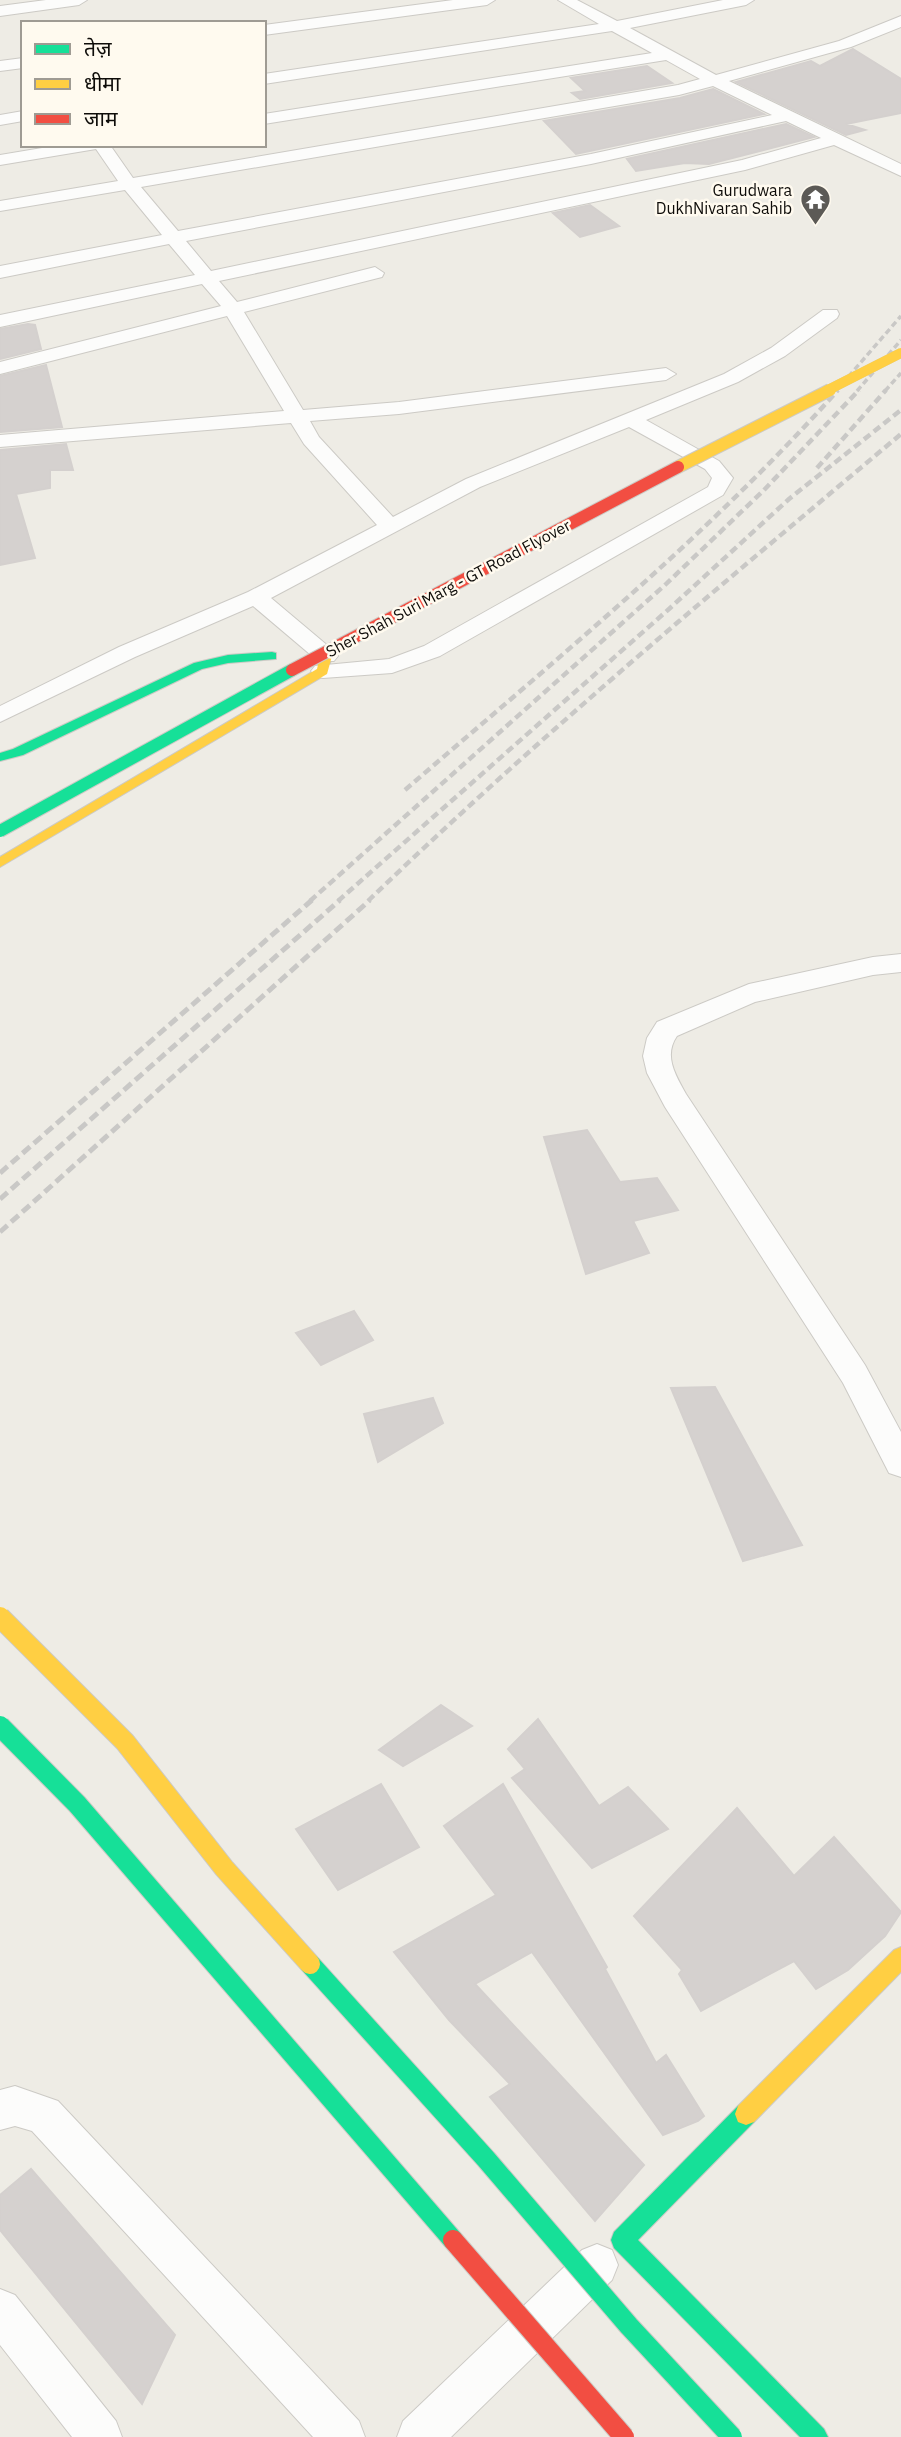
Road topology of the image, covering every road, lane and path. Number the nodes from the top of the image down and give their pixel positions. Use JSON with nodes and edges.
{"nodes":[{"id":1,"x":79,"y":0,"type":"edge"},
{"id":2,"x":487,"y":0,"type":"edge"},
{"id":3,"x":566,"y":0,"type":"edge"},
{"id":4,"x":746,"y":0,"type":"edge"},
{"id":5,"x":6,"y":7,"type":"edge"},
{"id":6,"x":21,"y":21,"type":"edge"},
{"id":7,"x":901,"y":21,"type":"edge"},
{"id":8,"x":617,"y":26,"type":"junction"},
{"id":9,"x":266,"y":30,"type":"edge"},
{"id":10,"x":670,"y":55,"type":"junction"},
{"id":11,"x":21,"y":63,"type":"edge"},
{"id":12,"x":0,"y":66,"type":"edge"},
{"id":13,"x":266,"y":79,"type":"edge"},
{"id":14,"x":714,"y":80,"type":"junction"},
{"id":15,"x":21,"y":116,"type":"edge"},
{"id":16,"x":787,"y":116,"type":"junction"},
{"id":17,"x":266,"y":118,"type":"edge"},
{"id":18,"x":0,"y":120,"type":"edge"},
{"id":19,"x":834,"y":139,"type":"junction"},
{"id":20,"x":81,"y":147,"type":"edge"},
{"id":21,"x":102,"y":147,"type":"edge"},
{"id":22,"x":0,"y":160,"type":"edge"},
{"id":23,"x":901,"y":171,"type":"edge"},
{"id":24,"x":129,"y":184,"type":"junction"},
{"id":25,"x":0,"y":206,"type":"edge"},
{"id":26,"x":173,"y":236,"type":"junction"},
{"id":27,"x":0,"y":272,"type":"edge"},
{"id":28,"x":376,"y":273,"type":"dead end"},
{"id":29,"x":207,"y":280,"type":"junction"},
{"id":30,"x":232,"y":308,"type":"junction"},
{"id":31,"x":830,"y":314,"type":"dead end"},
{"id":32,"x":0,"y":321,"type":"edge"},
{"id":33,"x":901,"y":353,"type":"edge"},
{"id":34,"x":0,"y":368,"type":"edge"},
{"id":35,"x":666,"y":373,"type":"dead end"},
{"id":36,"x":294,"y":415,"type":"junction"},
{"id":37,"x":630,"y":419,"type":"junction"},
{"id":38,"x":691,"y":439,"type":"dead end"},
{"id":39,"x":0,"y":441,"type":"edge"},
{"id":40,"x":655,"y":458,"type":"dead end"},
{"id":41,"x":389,"y":525,"type":"junction"},
{"id":42,"x":256,"y":597,"type":"junction"},
{"id":43,"x":324,"y":628,"type":"dead end"},
{"id":44,"x":282,"y":650,"type":"junction"},
{"id":45,"x":324,"y":664,"type":"junction"},
{"id":46,"x":237,"y":675,"type":"dead end"},
{"id":47,"x":0,"y":715,"type":"edge"},
{"id":48,"x":0,"y":757,"type":"edge"},
{"id":49,"x":0,"y":831,"type":"edge"},
{"id":50,"x":0,"y":863,"type":"edge"},
{"id":51,"x":901,"y":963,"type":"edge"},
{"id":52,"x":901,"y":1463,"type":"edge"},
{"id":53,"x":0,"y":1617,"type":"edge"},
{"id":54,"x":0,"y":1726,"type":"edge"},
{"id":55,"x":901,"y":1957,"type":"edge"},
{"id":56,"x":0,"y":2110,"type":"edge"},
{"id":57,"x":622,"y":2240,"type":"junction"},
{"id":58,"x":0,"y":2310,"type":"edge"},
{"id":59,"x":100,"y":2437,"type":"edge"},
{"id":60,"x":343,"y":2437,"type":"edge"},
{"id":61,"x":419,"y":2437,"type":"edge"},
{"id":62,"x":624,"y":2437,"type":"edge"},
{"id":63,"x":732,"y":2437,"type":"edge"},
{"id":64,"x":816,"y":2437,"type":"edge"}],
"edges":[{"from":1,"to":5,"type":"street"},
{"from":2,"to":9,"type":"street"},
{"from":3,"to":8,"type":"street"},
{"from":4,"to":8,"type":"street"},
{"from":5,"to":6,"type":"street"},
{"from":7,"to":14,"type":"street"},
{"from":8,"to":10,"type":"street"},
{"from":8,"to":13,"type":"street"},
{"from":10,"to":14,"type":"street"},
{"from":10,"to":17,"type":"street"},
{"from":11,"to":12,"type":"street"},
{"from":14,"to":16,"type":"street"},
{"from":14,"to":24,"type":"street"},
{"from":15,"to":18,"type":"street"},
{"from":16,"to":19,"type":"street"},
{"from":16,"to":26,"type":"street"},
{"from":19,"to":23,"type":"street"},
{"from":19,"to":29,"type":"street"},
{"from":20,"to":22,"type":"street"},
{"from":21,"to":24,"type":"street"},
{"from":24,"to":25,"type":"street"},
{"from":24,"to":26,"type":"street"},
{"from":26,"to":27,"type":"street"},
{"from":26,"to":29,"type":"street"},
{"from":28,"to":30,"type":"street"},
{"from":29,"to":30,"type":"street"},
{"from":29,"to":32,"type":"street"},
{"from":30,"to":34,"type":"street"},
{"from":30,"to":36,"type":"street"},
{"from":31,"to":37,"type":"street"},
{"from":33,"to":49,"type":"main road","name":"Sher Shah Suri Marg - GT Road Flyover","bridge":true},
{"from":35,"to":36,"type":"street"},
{"from":36,"to":39,"type":"street"},
{"from":36,"to":41,"type":"street"},
{"from":37,"to":41,"type":"street"},
{"from":37,"to":45,"type":"street"},
{"from":38,"to":40,"type":"main road"},
{"from":41,"to":42,"type":"street"},
{"from":42,"to":45,"type":"street"},
{"from":42,"to":47,"type":"street"},
{"from":43,"to":44,"type":"main road","name":"Sher Shah Suri Marg - GT Road Flyover"},
{"from":44,"to":46,"type":"main road","name":"Sher Shah Suri Marg - GT Road Flyover"},
{"from":44,"to":48,"type":"main road"},
{"from":45,"to":50,"type":"main road"},
{"from":51,"to":52,"type":"street"},
{"from":53,"to":63,"type":"main road","bridge":true},
{"from":54,"to":62,"type":"main road","bridge":true},
{"from":55,"to":57,"type":"main road"},
{"from":56,"to":60,"type":"street"},
{"from":57,"to":61,"type":"street"},
{"from":57,"to":64,"type":"main road"},
{"from":58,"to":59,"type":"street"}]}
